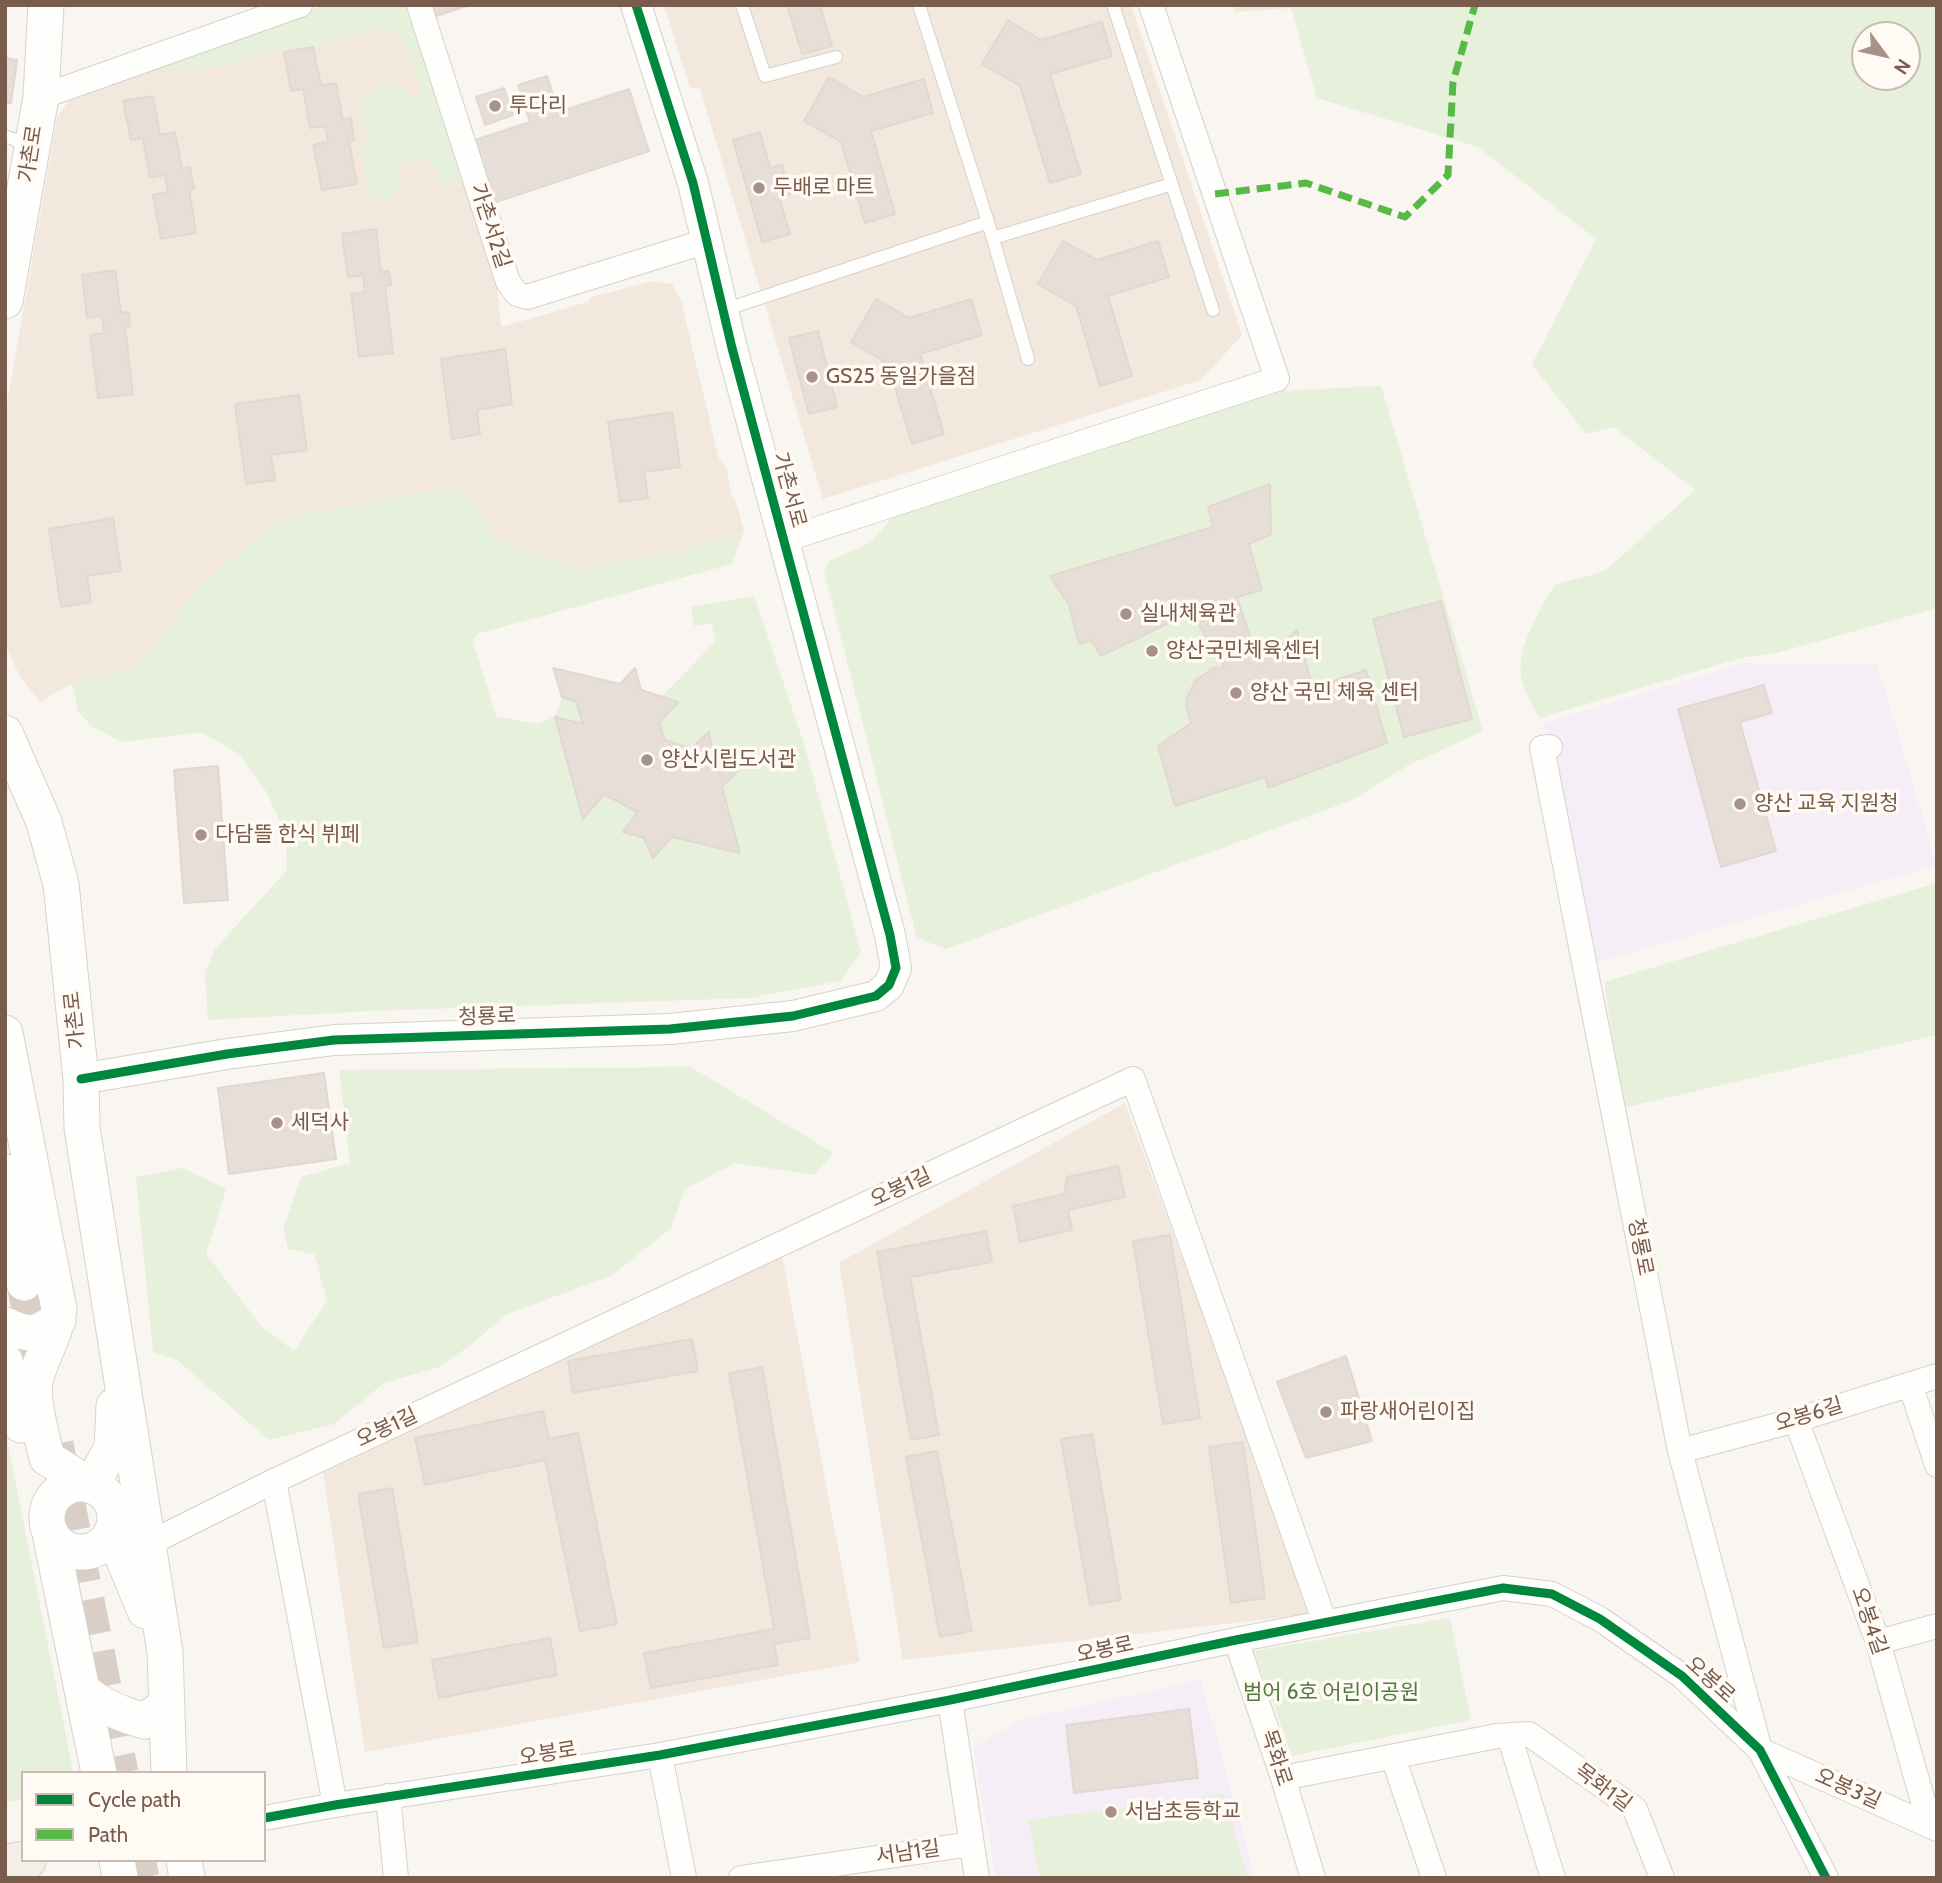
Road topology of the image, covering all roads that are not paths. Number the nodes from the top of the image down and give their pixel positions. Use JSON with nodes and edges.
{"nodes":[{"id":1,"x":46,"y":5,"type":"edge"},
{"id":2,"x":300,"y":5,"type":"edge"},
{"id":3,"x":419,"y":5,"type":"edge"},
{"id":4,"x":636,"y":5,"type":"edge"},
{"id":5,"x":742,"y":5,"type":"edge"},
{"id":6,"x":919,"y":5,"type":"edge"},
{"id":7,"x":1113,"y":5,"type":"edge"},
{"id":8,"x":1151,"y":5,"type":"edge"},
{"id":9,"x":836,"y":57,"type":"dead end"},
{"id":10,"x":41,"y":97,"type":"junction"},
{"id":11,"x":19,"y":141,"type":"edge"},
{"id":12,"x":1172,"y":184,"type":"junction"},
{"id":13,"x":988,"y":222,"type":"junction"},
{"id":14,"x":993,"y":237,"type":"junction"},
{"id":15,"x":707,"y":241,"type":"junction"},
{"id":16,"x":10,"y":245,"type":"edge"},
{"id":17,"x":5,"y":301,"type":"edge"},
{"id":18,"x":724,"y":310,"type":"junction"},
{"id":19,"x":1213,"y":310,"type":"dead end"},
{"id":20,"x":1028,"y":359,"type":"dead end"},
{"id":21,"x":784,"y":540,"type":"junction"},
{"id":22,"x":5,"y":733,"type":"edge"},
{"id":23,"x":1549,"y":747,"type":"dead end"},
{"id":24,"x":889,"y":985,"type":"joint"},
{"id":25,"x":5,"y":1033,"type":"edge"},
{"id":26,"x":81,"y":1079,"type":"junction"},
{"id":27,"x":5,"y":1172,"type":"edge"},
{"id":28,"x":101,"y":1241,"type":"junction"},
{"id":29,"x":24,"y":1283,"type":"tunnel mouth"},
{"id":30,"x":58,"y":1320,"type":"junction"},
{"id":31,"x":5,"y":1325,"type":"edge"},
{"id":32,"x":5,"y":1361,"type":"tunnel mouth"},
{"id":33,"x":1937,"y":1376,"type":"edge"},
{"id":34,"x":1910,"y":1384,"type":"junction"},
{"id":35,"x":1796,"y":1420,"type":"junction"},
{"id":36,"x":1680,"y":1451,"type":"junction"},
{"id":37,"x":1937,"y":1465,"type":"edge"},
{"id":38,"x":274,"y":1481,"type":"junction"},
{"id":39,"x":91,"y":1486,"type":"junction"},
{"id":40,"x":49,"y":1522,"type":"junction"},
{"id":41,"x":112,"y":1531,"type":"junction"},
{"id":42,"x":148,"y":1544,"type":"junction"},
{"id":43,"x":1325,"y":1623,"type":"junction"},
{"id":44,"x":1937,"y":1626,"type":"edge"},
{"id":45,"x":1236,"y":1640,"type":"junction"},
{"id":46,"x":1878,"y":1642,"type":"junction"},
{"id":47,"x":165,"y":1652,"type":"junction"},
{"id":48,"x":83,"y":1690,"type":"junction"},
{"id":49,"x":950,"y":1700,"type":"junction"},
{"id":50,"x":167,"y":1704,"type":"junction"},
{"id":51,"x":1509,"y":1735,"type":"junction"},
{"id":52,"x":1759,"y":1750,"type":"junction"},
{"id":53,"x":660,"y":1755,"type":"junction"},
{"id":54,"x":1393,"y":1757,"type":"junction"},
{"id":55,"x":99,"y":1771,"type":"edge"},
{"id":56,"x":169,"y":1771,"type":"edge"},
{"id":57,"x":1283,"y":1778,"type":"junction"},
{"id":58,"x":388,"y":1797,"type":"junction"},
{"id":59,"x":335,"y":1805,"type":"junction"},
{"id":60,"x":266,"y":1818,"type":"edge"},
{"id":61,"x":1933,"y":1827,"type":"edge"},
{"id":62,"x":971,"y":1844,"type":"junction"},
{"id":63,"x":812,"y":1872,"type":"edge"},
{"id":64,"x":396,"y":1878,"type":"edge"},
{"id":65,"x":684,"y":1878,"type":"edge"},
{"id":66,"x":741,"y":1878,"type":"edge"},
{"id":67,"x":977,"y":1878,"type":"edge"},
{"id":68,"x":1313,"y":1878,"type":"edge"},
{"id":69,"x":1434,"y":1878,"type":"edge"},
{"id":70,"x":1553,"y":1878,"type":"edge"},
{"id":71,"x":1662,"y":1878,"type":"edge"},
{"id":72,"x":1826,"y":1878,"type":"edge"}],
"edges":[{"from":1,"to":10,"type":"main road","name":"가촌로"},
{"from":2,"to":10,"type":"street"},
{"from":3,"to":15,"type":"street","name":"가촌서2길"},
{"from":4,"to":15,"type":"street","name":"가촌서로"},
{"from":5,"to":9,"type":"lane"},
{"from":6,"to":13,"type":"lane"},
{"from":7,"to":12,"type":"lane"},
{"from":8,"to":21,"type":"street"},
{"from":10,"to":11,"type":"main road","name":"가촌로"},
{"from":11,"to":16,"type":"main road","name":"가촌로"},
{"from":12,"to":14,"type":"lane"},
{"from":12,"to":19,"type":"lane"},
{"from":13,"to":14,"type":"lane"},
{"from":13,"to":18,"type":"lane"},
{"from":14,"to":20,"type":"lane"},
{"from":15,"to":18,"type":"street","name":"가촌서로"},
{"from":16,"to":17,"type":"main road","name":"가촌로"},
{"from":18,"to":21,"type":"street","name":"가촌서로"},
{"from":21,"to":24,"type":"street","name":"가촌서로"},
{"from":22,"to":26,"type":"main road","name":"가촌로"},
{"from":23,"to":36,"type":"street","name":"청룡로"},
{"from":24,"to":26,"type":"street","name":"청룡로"},
{"from":25,"to":30,"type":"main road"},
{"from":26,"to":28,"type":"main road","name":"가촌로"},
{"from":27,"to":29,"type":"main road"},
{"from":28,"to":39,"type":"main road"},
{"from":28,"to":42,"type":"main road","name":"가촌로"},
{"from":30,"to":31,"type":"main road"},
{"from":30,"to":39,"type":"main road"},
{"from":32,"to":40,"type":"main road"},
{"from":33,"to":34,"type":"street","name":"오봉6길"},
{"from":34,"to":35,"type":"street","name":"오봉6길"},
{"from":34,"to":37,"type":"street"},
{"from":35,"to":36,"type":"street","name":"오봉6길"},
{"from":35,"to":46,"type":"street","name":"오봉4길"},
{"from":36,"to":52,"type":"street","name":"청룡로"},
{"from":38,"to":42,"type":"street","name":"오봉1길"},
{"from":38,"to":43,"type":"street","name":"오봉1길"},
{"from":38,"to":59,"type":"street"},
{"from":39,"to":40,"type":"main road"},
{"from":39,"to":41,"type":"main road"},
{"from":40,"to":41,"type":"main road"},
{"from":40,"to":48,"type":"main road"},
{"from":41,"to":47,"type":"main road"},
{"from":42,"to":47,"type":"main road","name":"가촌로"},
{"from":43,"to":45,"type":"street","name":"오봉로"},
{"from":43,"to":52,"type":"street","name":"오봉로"},
{"from":44,"to":46,"type":"street"},
{"from":45,"to":49,"type":"street","name":"오봉로"},
{"from":45,"to":57,"type":"street","name":"목화로"},
{"from":46,"to":61,"type":"street","name":"오봉4길"},
{"from":47,"to":50,"type":"main road","name":"가촌로"},
{"from":48,"to":50,"type":"main road"},
{"from":48,"to":55,"type":"main road"},
{"from":49,"to":53,"type":"street","name":"오봉로"},
{"from":49,"to":62,"type":"street"},
{"from":50,"to":56,"type":"main road","name":"가촌로"},
{"from":51,"to":54,"type":"street","name":"목화1길"},
{"from":51,"to":70,"type":"street"},
{"from":51,"to":71,"type":"street","name":"목화1길"},
{"from":52,"to":61,"type":"street","name":"오봉3길"},
{"from":52,"to":72,"type":"street","name":"오봉로"},
{"from":53,"to":58,"type":"street","name":"오봉로"},
{"from":53,"to":65,"type":"street"},
{"from":54,"to":57,"type":"street","name":"목화1길"},
{"from":54,"to":69,"type":"street"},
{"from":57,"to":68,"type":"street","name":"목화로"},
{"from":58,"to":59,"type":"street","name":"오봉로"},
{"from":58,"to":64,"type":"street"},
{"from":59,"to":60,"type":"street","name":"오봉로"},
{"from":62,"to":63,"type":"street","name":"서남1길"},
{"from":62,"to":67,"type":"street","name":"서남1길"},
{"from":63,"to":66,"type":"street","name":"서남1길"}]}
